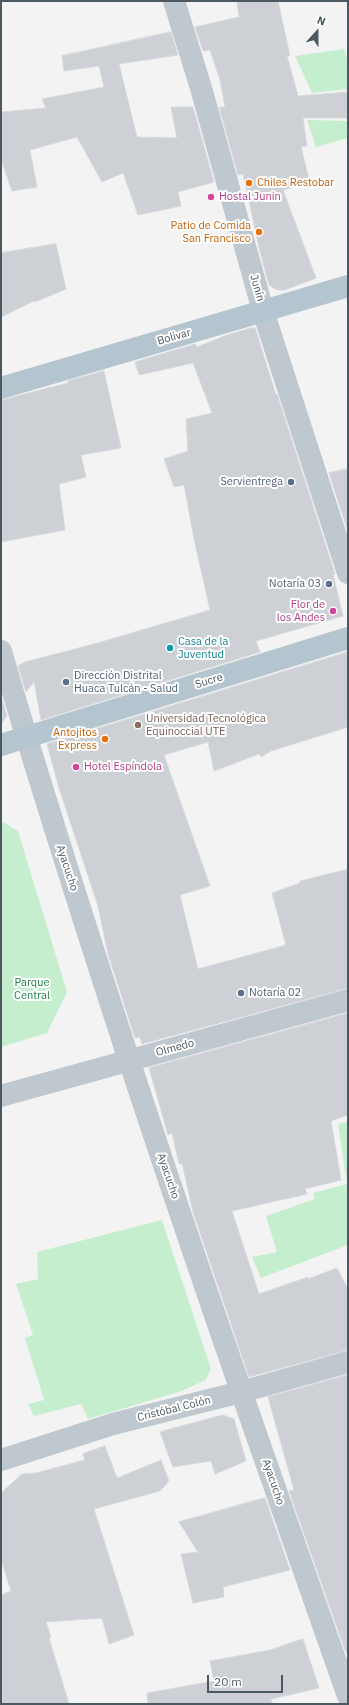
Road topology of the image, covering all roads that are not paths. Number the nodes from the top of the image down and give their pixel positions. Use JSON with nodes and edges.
{"nodes":[{"id":1,"x":174,"y":1,"type":"edge"},
{"id":2,"x":348,"y":286,"type":"edge"},
{"id":3,"x":263,"y":311,"type":"junction"},
{"id":4,"x":1,"y":388,"type":"edge"},
{"id":5,"x":348,"y":573,"type":"edge"},
{"id":6,"x":348,"y":638,"type":"edge"},
{"id":7,"x":1,"y":651,"type":"edge"},
{"id":8,"x":26,"y":738,"type":"junction"},
{"id":9,"x":1,"y":745,"type":"edge"},
{"id":10,"x":348,"y":1000,"type":"edge"},
{"id":11,"x":129,"y":1060,"type":"junction"},
{"id":12,"x":1,"y":1096,"type":"edge"},
{"id":13,"x":348,"y":1362,"type":"edge"},
{"id":14,"x":241,"y":1392,"type":"junction"},
{"id":15,"x":1,"y":1460,"type":"edge"},
{"id":16,"x":348,"y":1696,"type":"edge"}],
"edges":[{"from":1,"to":3,"type":"street","name":"Junín"},
{"from":2,"to":3,"type":"main road","name":"Bolivar"},
{"from":3,"to":4,"type":"main road","name":"Bolivar"},
{"from":3,"to":5,"type":"street","name":"Junín"},
{"from":6,"to":8,"type":"main road","name":"Sucre"},
{"from":7,"to":8,"type":"street","name":"Ayacucho"},
{"from":8,"to":9,"type":"main road","name":"Sucre"},
{"from":8,"to":11,"type":"street","name":"Ayacucho"},
{"from":10,"to":11,"type":"street","name":"Olmedo"},
{"from":11,"to":12,"type":"street","name":"Olmedo"},
{"from":11,"to":14,"type":"street","name":"Ayacucho"},
{"from":13,"to":14,"type":"street","name":"Cristóbal Colón"},
{"from":14,"to":15,"type":"street","name":"Cristóbal Colón"},
{"from":14,"to":16,"type":"street","name":"Ayacucho"}]}
